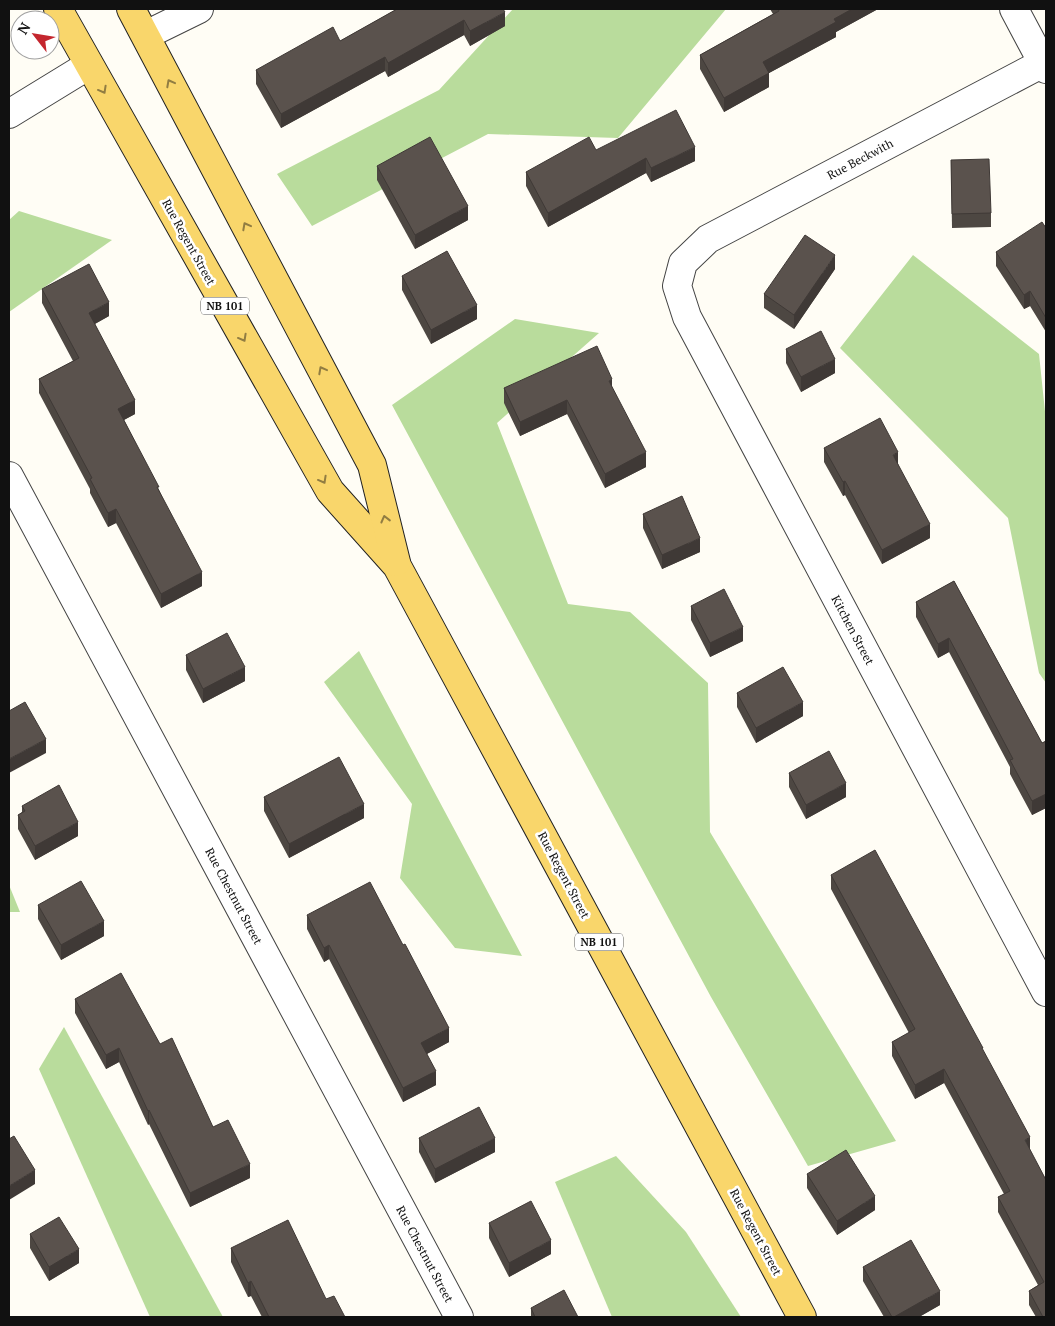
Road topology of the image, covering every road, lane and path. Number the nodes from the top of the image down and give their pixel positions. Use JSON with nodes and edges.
{"nodes":[{"id":1,"x":58,"y":9,"type":"edge"},
{"id":2,"x":131,"y":9,"type":"edge"},
{"id":3,"x":199,"y":9,"type":"edge"},
{"id":4,"x":1014,"y":9,"type":"edge"},
{"id":5,"x":146,"y":35,"type":"junction"},
{"id":6,"x":89,"y":65,"type":"junction"},
{"id":7,"x":1044,"y":66,"type":"edge"},
{"id":8,"x":9,"y":114,"type":"edge"},
{"id":9,"x":683,"y":264,"type":"joint"},
{"id":10,"x":9,"y":476,"type":"edge"},
{"id":11,"x":397,"y":566,"type":"junction"},
{"id":12,"x":1046,"y":992,"type":"edge"},
{"id":13,"x":459,"y":1317,"type":"edge"},
{"id":14,"x":802,"y":1317,"type":"edge"}],
"edges":[{"from":1,"to":6,"type":"main road","name":"Rue Regent Street","number":"NB 101"},
{"from":2,"to":5,"type":"main road","name":"Rue Regent Street","number":"NB 101"},
{"from":3,"to":5,"type":"street"},
{"from":4,"to":7,"type":"street"},
{"from":11,"to":5,"type":"main road","name":"Rue Regent Street","number":"NB 101","one_way":true},
{"from":6,"to":8,"type":"street"},
{"from":6,"to":11,"type":"main road","name":"Rue Regent Street","number":"NB 101","one_way":true},
{"from":7,"to":9,"type":"street","name":"Rue Beckwith"},
{"from":9,"to":12,"type":"street","name":"Kitchen Street"},
{"from":10,"to":13,"type":"street","name":"Rue Chestnut Street"},
{"from":11,"to":14,"type":"main road","name":"Rue Regent Street","number":"NB 101"}]}
